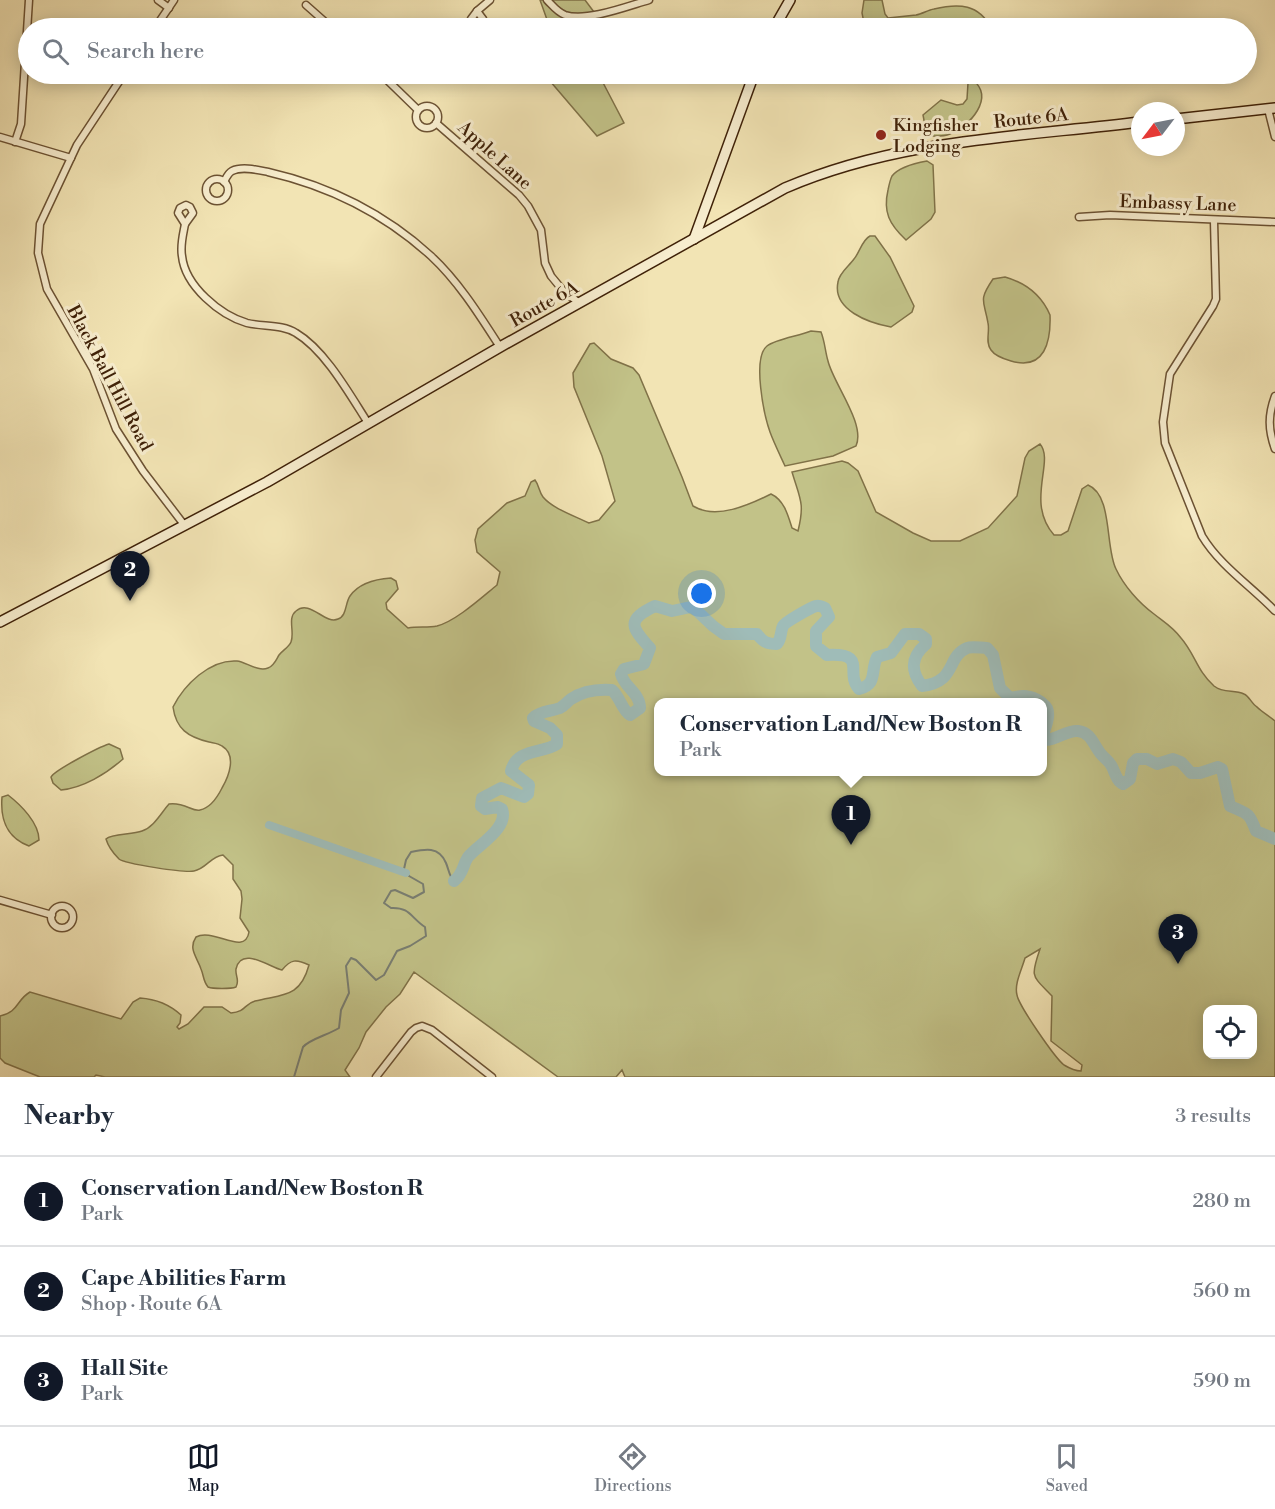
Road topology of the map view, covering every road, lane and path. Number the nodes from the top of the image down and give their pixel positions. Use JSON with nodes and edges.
{"nodes":[{"id":1,"x":29,"y":0,"type":"edge"},
{"id":2,"x":158,"y":0,"type":"edge"},
{"id":3,"x":174,"y":0,"type":"edge"},
{"id":4,"x":490,"y":0,"type":"edge"},
{"id":5,"x":547,"y":0,"type":"edge"},
{"id":6,"x":649,"y":0,"type":"edge"},
{"id":7,"x":790,"y":0,"type":"edge"},
{"id":8,"x":306,"y":5,"type":"dead end"},
{"id":9,"x":169,"y":8,"type":"junction"},
{"id":10,"x":477,"y":11,"type":"junction"},
{"id":11,"x":28,"y":18,"type":"edge"},
{"id":12,"x":162,"y":18,"type":"edge"},
{"id":13,"x":321,"y":18,"type":"edge"},
{"id":14,"x":472,"y":18,"type":"edge"},
{"id":15,"x":482,"y":18,"type":"edge"},
{"id":16,"x":780,"y":18,"type":"edge"},
{"id":17,"x":24,"y":84,"type":"edge"},
{"id":18,"x":117,"y":84,"type":"edge"},
{"id":19,"x":391,"y":84,"type":"edge"},
{"id":20,"x":750,"y":84,"type":"edge"},
{"id":21,"x":1272,"y":109,"type":"edge"},
{"id":22,"x":418,"y":110,"type":"junction"},
{"id":23,"x":1185,"y":118,"type":"edge"},
{"id":24,"x":436,"y":123,"type":"junction"},
{"id":25,"x":1131,"y":123,"type":"edge"},
{"id":26,"x":0,"y":137,"type":"edge"},
{"id":27,"x":1275,"y":137,"type":"edge"},
{"id":28,"x":15,"y":142,"type":"junction"},
{"id":29,"x":71,"y":158,"type":"junction"},
{"id":30,"x":224,"y":182,"type":"dead end"},
{"id":31,"x":1079,"y":217,"type":"dead end"},
{"id":32,"x":1214,"y":221,"type":"junction"},
{"id":33,"x":1275,"y":222,"type":"edge"},
{"id":34,"x":185,"y":224,"type":"dead end"},
{"id":35,"x":694,"y":239,"type":"junction"},
{"id":36,"x":580,"y":303,"type":"junction"},
{"id":37,"x":500,"y":347,"type":"junction"},
{"id":38,"x":1275,"y":396,"type":"edge"},
{"id":39,"x":368,"y":423,"type":"junction"},
{"id":40,"x":1275,"y":449,"type":"edge"},
{"id":41,"x":185,"y":526,"type":"junction"},
{"id":42,"x":1275,"y":610,"type":"edge"},
{"id":43,"x":0,"y":622,"type":"edge"},
{"id":44,"x":0,"y":900,"type":"edge"},
{"id":45,"x":52,"y":915,"type":"dead end"},
{"id":46,"x":376,"y":1077,"type":"edge"},
{"id":47,"x":492,"y":1077,"type":"edge"}],
"edges":[{"from":1,"to":11,"type":"street"},
{"from":2,"to":9,"type":"street"},
{"from":3,"to":9,"type":"street"},
{"from":4,"to":10,"type":"street"},
{"from":5,"to":6,"type":"street"},
{"from":7,"to":16,"type":"main road"},
{"from":8,"to":13,"type":"street"},
{"from":9,"to":12,"type":"street"},
{"from":10,"to":14,"type":"street"},
{"from":10,"to":15,"type":"street"},
{"from":17,"to":28,"type":"street"},
{"from":18,"to":29,"type":"street","name":"Black Ball Hill Road"},
{"from":19,"to":22,"type":"street","name":"Apple Lane"},
{"from":20,"to":35,"type":"main road"},
{"from":21,"to":23,"type":"main road"},
{"from":21,"to":27,"type":"street"},
{"from":22,"to":24,"type":"street","name":"Apple Lane"},
{"from":22,"to":24,"type":"street","name":"Apple Lane"},
{"from":24,"to":36,"type":"street","name":"Apple Lane"},
{"from":25,"to":35,"type":"main road","name":"Route 6A"},
{"from":26,"to":28,"type":"street"},
{"from":28,"to":29,"type":"street"},
{"from":29,"to":41,"type":"street","name":"Black Ball Hill Road"},
{"from":30,"to":37,"type":"street"},
{"from":31,"to":32,"type":"street","name":"Embassy Lane"},
{"from":32,"to":33,"type":"street","name":"Embassy Lane"},
{"from":32,"to":42,"type":"street"},
{"from":34,"to":39,"type":"street"},
{"from":35,"to":36,"type":"main road","name":"Route 6A"},
{"from":36,"to":37,"type":"main road","name":"Route 6A"},
{"from":37,"to":39,"type":"main road","name":"Route 6A"},
{"from":38,"to":40,"type":"street"},
{"from":39,"to":41,"type":"main road","name":"Route 6A"},
{"from":41,"to":43,"type":"main road","name":"Route 6A"},
{"from":44,"to":45,"type":"street"},
{"from":46,"to":47,"type":"street"}]}
